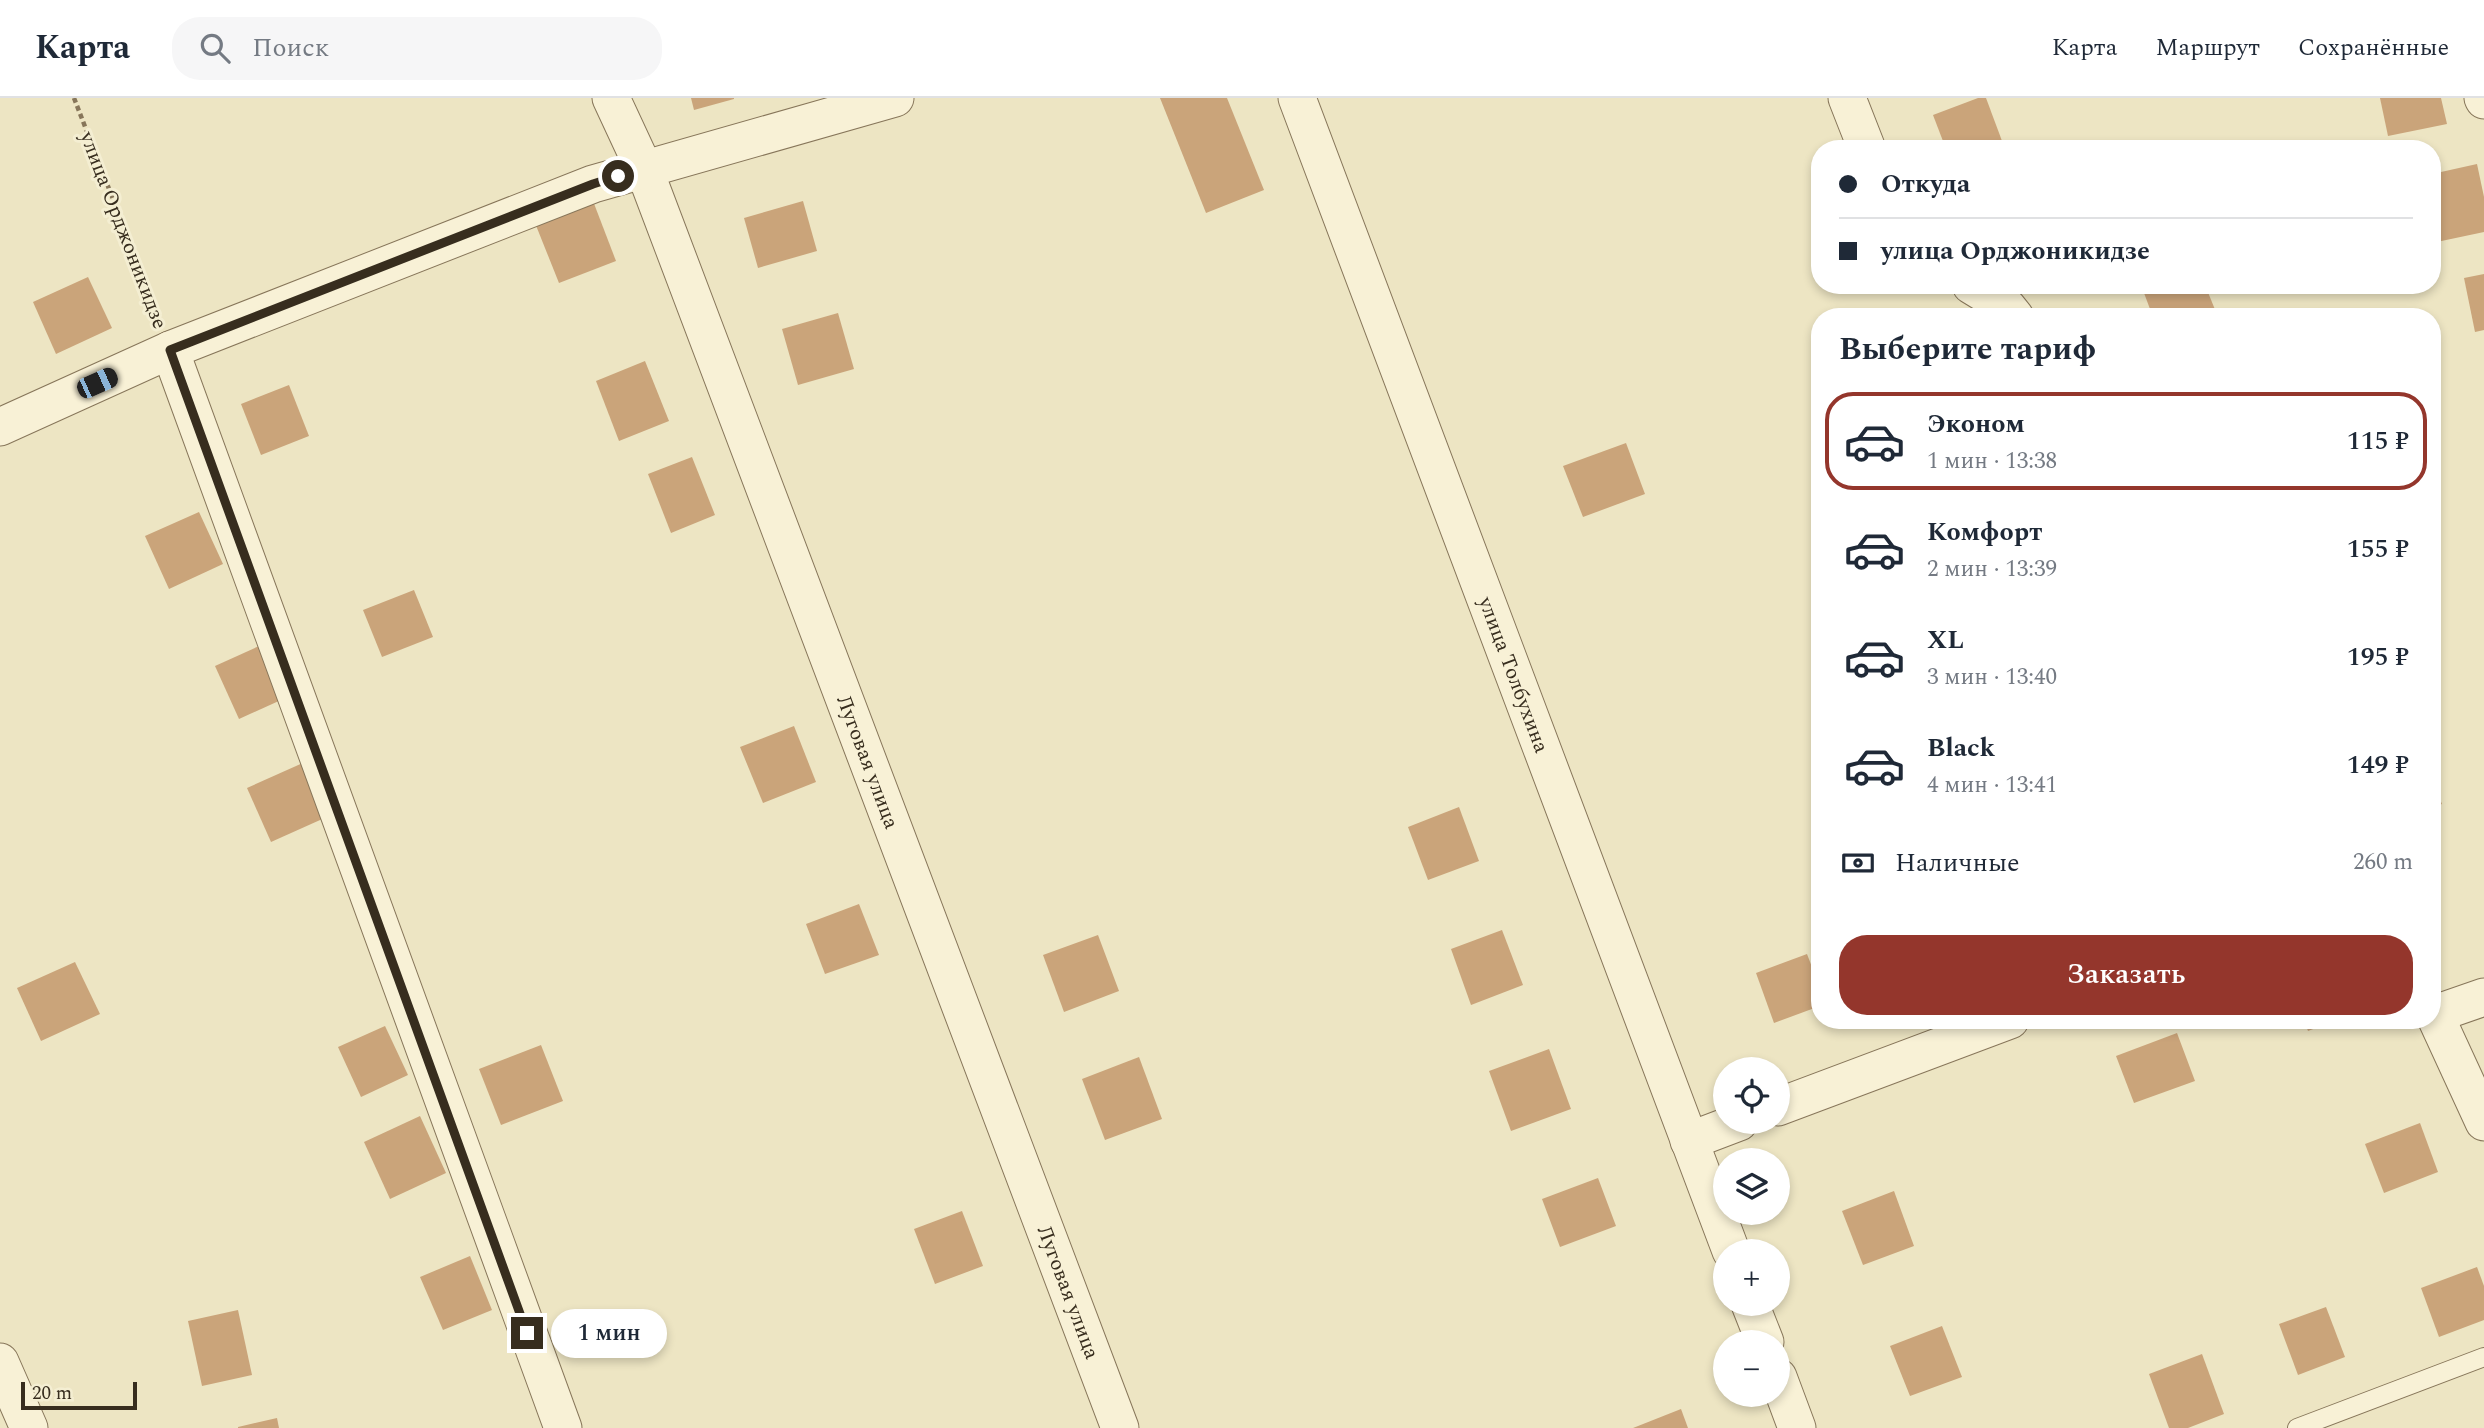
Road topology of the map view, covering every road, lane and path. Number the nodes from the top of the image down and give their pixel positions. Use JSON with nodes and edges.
{"nodes":[{"id":1,"x":74,"y":98,"type":"edge"},
{"id":2,"x":611,"y":98,"type":"edge"},
{"id":3,"x":895,"y":98,"type":"edge"},
{"id":4,"x":1297,"y":98,"type":"edge"},
{"id":5,"x":1847,"y":98,"type":"edge"},
{"id":6,"x":1863,"y":140,"type":"edge"},
{"id":7,"x":644,"y":169,"type":"junction"},
{"id":8,"x":1986,"y":294,"type":"edge"},
{"id":9,"x":2008,"y":308,"type":"edge"},
{"id":10,"x":170,"y":350,"type":"junction"},
{"id":11,"x":0,"y":428,"type":"edge"},
{"id":12,"x":2484,"y":997,"type":"edge"},
{"id":13,"x":2441,"y":1009,"type":"edge"},
{"id":14,"x":2441,"y":1027,"type":"edge"},
{"id":15,"x":1986,"y":1029,"type":"edge"},
{"id":16,"x":1790,"y":1102,"type":"edge"},
{"id":17,"x":2484,"y":1122,"type":"edge"},
{"id":18,"x":1713,"y":1131,"type":"edge"},
{"id":19,"x":1689,"y":1140,"type":"junction"},
{"id":20,"x":1726,"y":1239,"type":"edge"},
{"id":21,"x":2484,"y":1357,"type":"edge"},
{"id":22,"x":0,"y":1362,"type":"edge"},
{"id":23,"x":1789,"y":1407,"type":"edge"},
{"id":24,"x":29,"y":1428,"type":"edge"},
{"id":25,"x":563,"y":1428,"type":"edge"},
{"id":26,"x":1120,"y":1428,"type":"edge"},
{"id":27,"x":1797,"y":1428,"type":"edge"},
{"id":28,"x":2297,"y":1428,"type":"edge"}],
"edges":[{"from":1,"to":10,"type":"path","name":"улица Орджоникидзе"},
{"from":2,"to":7,"type":"street","name":"Луговая улица"},
{"from":3,"to":7,"type":"street"},
{"from":4,"to":19,"type":"street","name":"улица Толбухина"},
{"from":5,"to":6,"type":"street"},
{"from":7,"to":10,"type":"street"},
{"from":7,"to":26,"type":"street","name":"Луговая улица"},
{"from":8,"to":9,"type":"street"},
{"from":10,"to":11,"type":"street"},
{"from":10,"to":25,"type":"street","name":"улица Орджоникидзе"},
{"from":12,"to":13,"type":"street"},
{"from":14,"to":17,"type":"street"},
{"from":15,"to":16,"type":"street"},
{"from":18,"to":19,"type":"street"},
{"from":19,"to":20,"type":"street","name":"улица Толбухина"},
{"from":21,"to":28,"type":"lane"},
{"from":22,"to":24,"type":"street"},
{"from":23,"to":27,"type":"street"}]}
